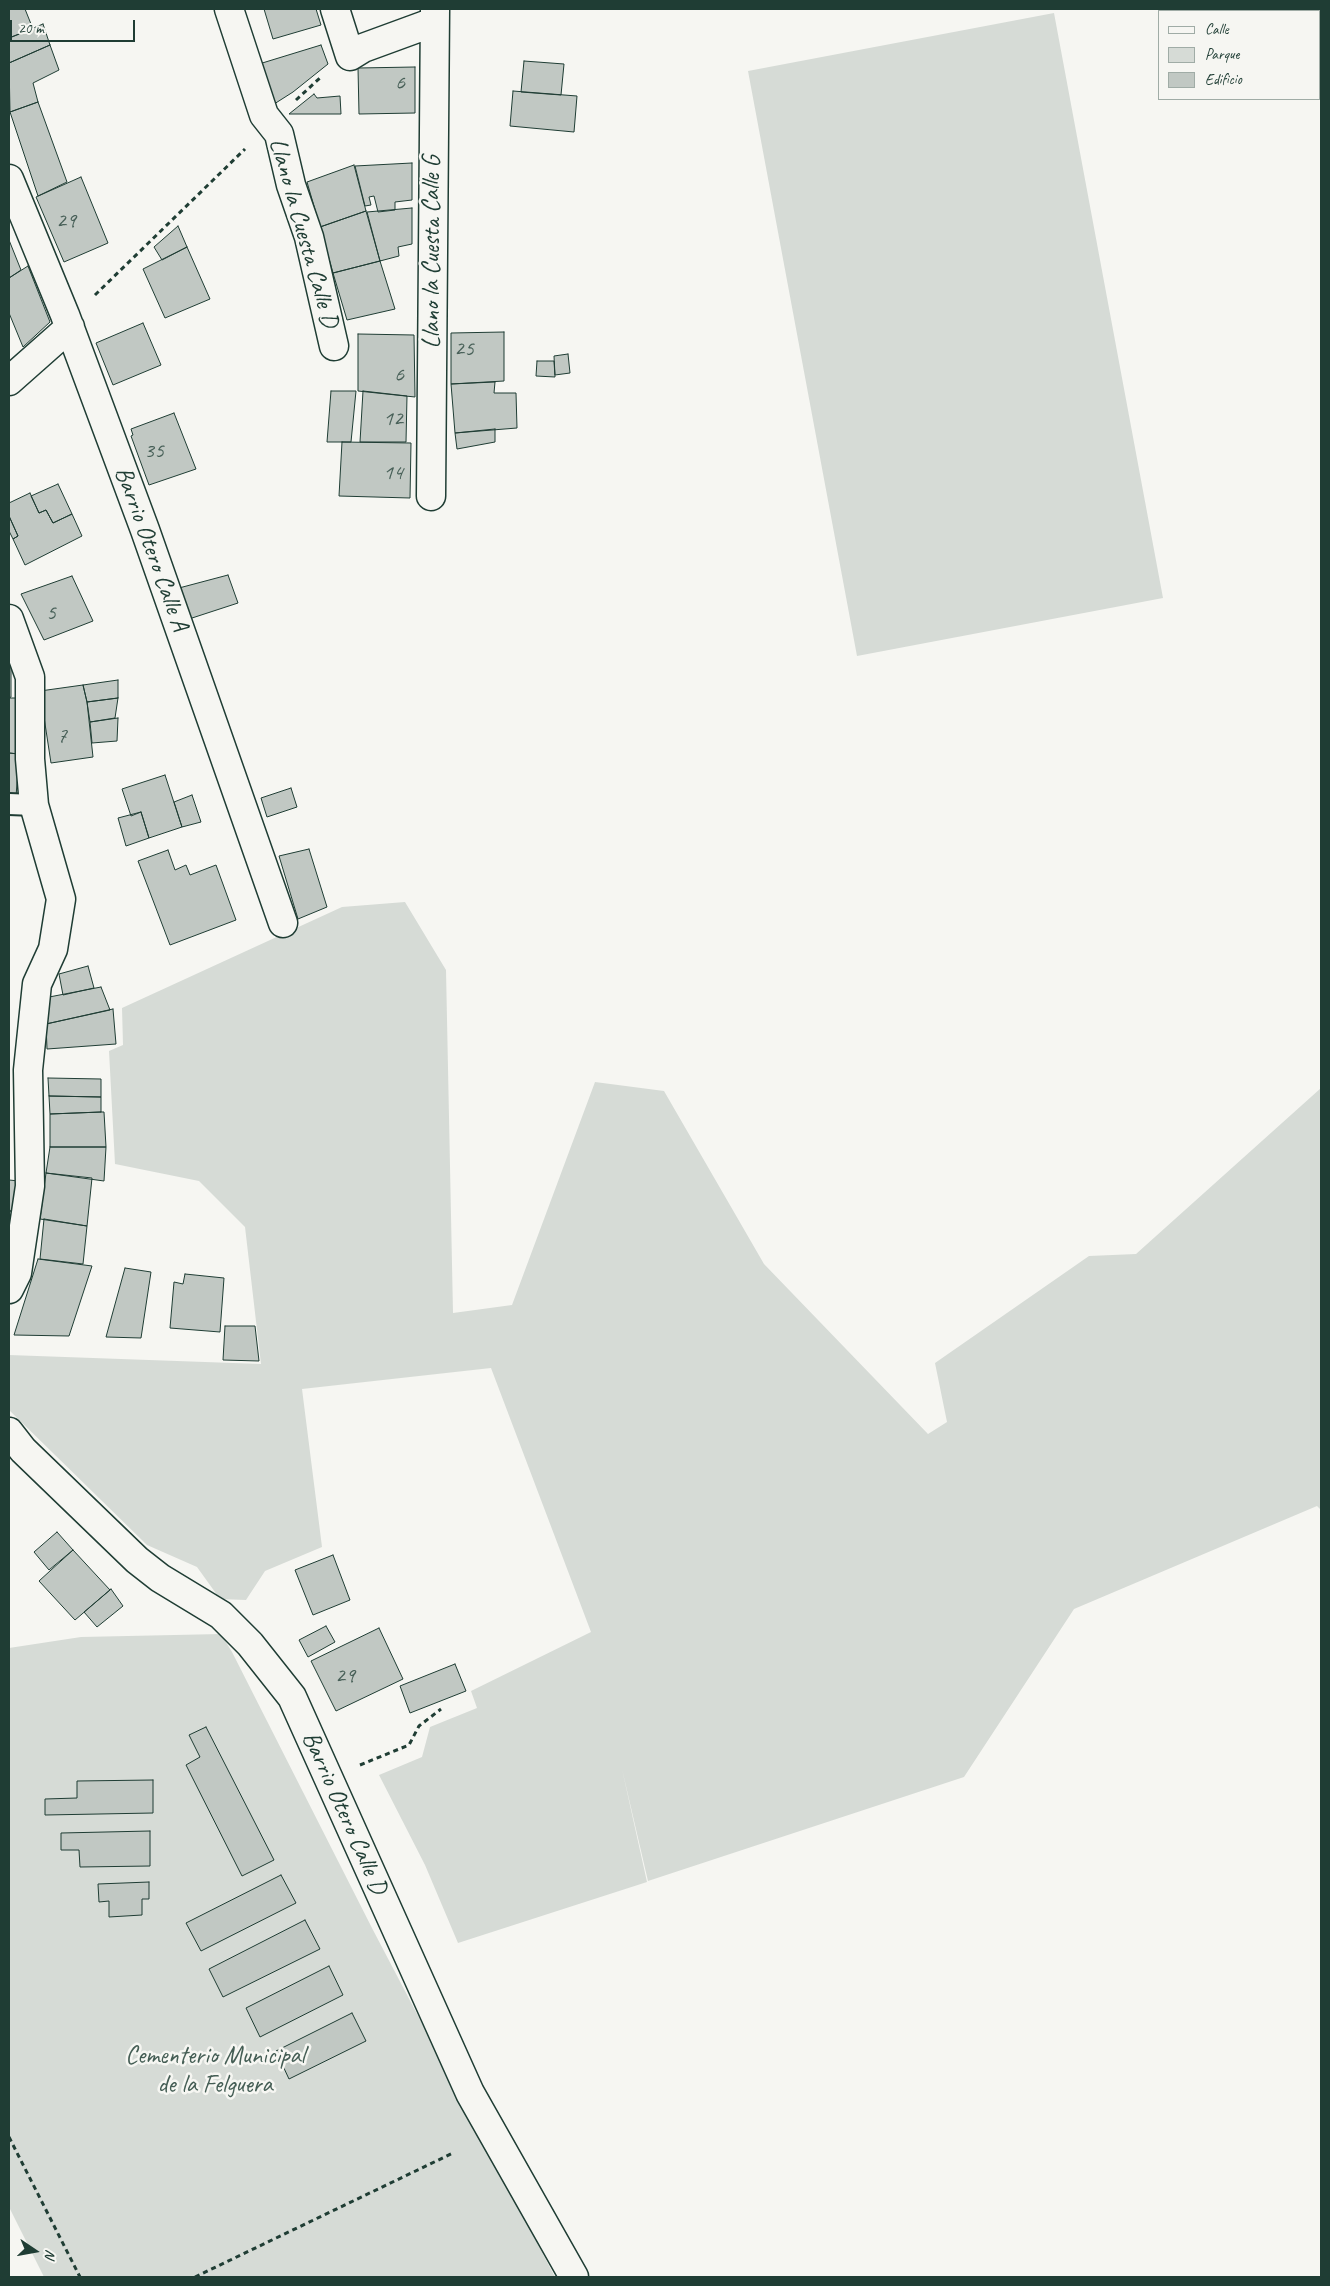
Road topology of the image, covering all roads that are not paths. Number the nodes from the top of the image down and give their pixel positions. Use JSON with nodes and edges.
{"nodes":[{"id":1,"x":229,"y":9,"type":"edge"},
{"id":2,"x":335,"y":9,"type":"edge"},
{"id":3,"x":434,"y":15,"type":"edge"},
{"id":4,"x":9,"y":179,"type":"edge"},
{"id":5,"x":67,"y":321,"type":"junction"},
{"id":6,"x":334,"y":346,"type":"dead end"},
{"id":7,"x":9,"y":380,"type":"edge"},
{"id":8,"x":431,"y":496,"type":"dead end"},
{"id":9,"x":9,"y":619,"type":"edge"},
{"id":10,"x":22,"y":804,"type":"edge"},
{"id":11,"x":284,"y":923,"type":"dead end"},
{"id":12,"x":9,"y":1289,"type":"edge"},
{"id":13,"x":9,"y":1432,"type":"edge"},
{"id":14,"x":573,"y":2277,"type":"edge"}],
"edges":[{"from":1,"to":6,"type":"street","name":"Llano la Cuesta Calle D"},
{"from":2,"to":3,"type":"street"},
{"from":3,"to":8,"type":"street","name":"Llano la Cuesta Calle G"},
{"from":4,"to":5,"type":"street","name":"Barrio Otero Calle A"},
{"from":5,"to":7,"type":"street"},
{"from":5,"to":11,"type":"street","name":"Barrio Otero Calle A"},
{"from":9,"to":10,"type":"street"},
{"from":10,"to":12,"type":"street"},
{"from":13,"to":14,"type":"street","name":"Barrio Otero Calle D"}]}
